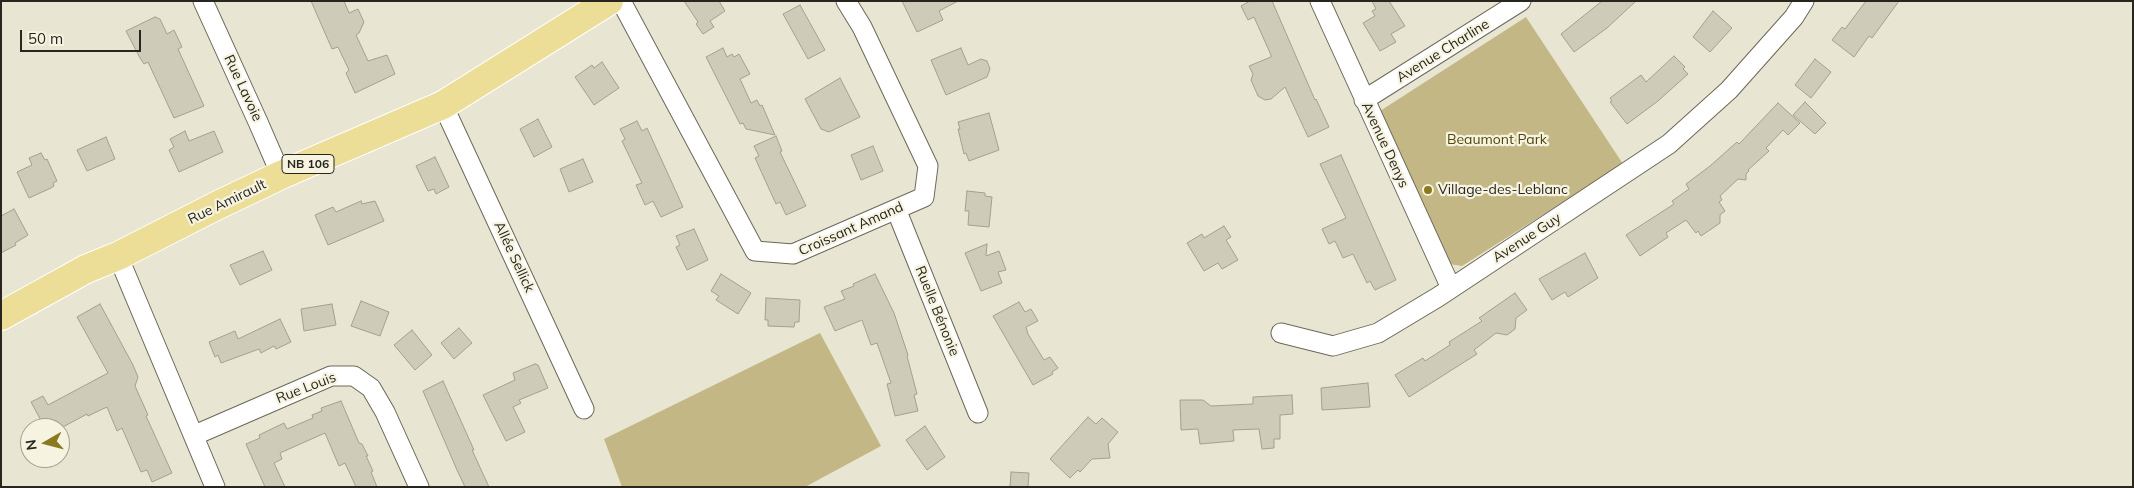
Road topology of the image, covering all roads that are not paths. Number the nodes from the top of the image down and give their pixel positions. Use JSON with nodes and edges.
{"nodes":[{"id":1,"x":203,"y":1,"type":"edge"},
{"id":2,"x":609,"y":1,"type":"edge"},
{"id":3,"x":621,"y":1,"type":"edge"},
{"id":4,"x":846,"y":1,"type":"edge"},
{"id":5,"x":1320,"y":1,"type":"edge"},
{"id":6,"x":1521,"y":1,"type":"edge"},
{"id":7,"x":1804,"y":1,"type":"edge"},
{"id":8,"x":1364,"y":100,"type":"junction"},
{"id":9,"x":443,"y":104,"type":"junction"},
{"id":10,"x":281,"y":176,"type":"junction"},
{"id":11,"x":896,"y":209,"type":"junction"},
{"id":12,"x":118,"y":256,"type":"junction"},
{"id":13,"x":1451,"y":288,"type":"junction"},
{"id":14,"x":1,"y":316,"type":"edge"},
{"id":15,"x":1281,"y":333,"type":"dead end"},
{"id":16,"x":584,"y":409,"type":"dead end"},
{"id":17,"x":978,"y":413,"type":"dead end"},
{"id":18,"x":194,"y":435,"type":"junction"},
{"id":19,"x":215,"y":487,"type":"edge"},
{"id":20,"x":419,"y":487,"type":"edge"}],
"edges":[{"from":1,"to":10,"type":"street","name":"Rue Lavoie"},
{"from":2,"to":9,"type":"main road","name":"Rue Amirault","number":"NB 106"},
{"from":3,"to":11,"type":"street","name":"Croissant Amand"},
{"from":4,"to":11,"type":"street","name":"Croissant Amand"},
{"from":5,"to":8,"type":"street","name":"Avenue Denys"},
{"from":6,"to":8,"type":"street","name":"Avenue Charline"},
{"from":7,"to":13,"type":"street","name":"Avenue Guy"},
{"from":8,"to":13,"type":"street","name":"Avenue Denys"},
{"from":9,"to":10,"type":"main road","name":"Rue Amirault","number":"NB 106"},
{"from":9,"to":16,"type":"street","name":"Allée Sellick"},
{"from":10,"to":12,"type":"main road","name":"Rue Amirault","number":"NB 106"},
{"from":11,"to":17,"type":"street","name":"Ruelle Bénonie"},
{"from":12,"to":14,"type":"main road","name":"Rue Amirault","number":"NB 106"},
{"from":12,"to":18,"type":"street"},
{"from":13,"to":15,"type":"street","name":"Avenue Guy"},
{"from":18,"to":19,"type":"street"},
{"from":18,"to":20,"type":"street","name":"Rue Louis"}]}
